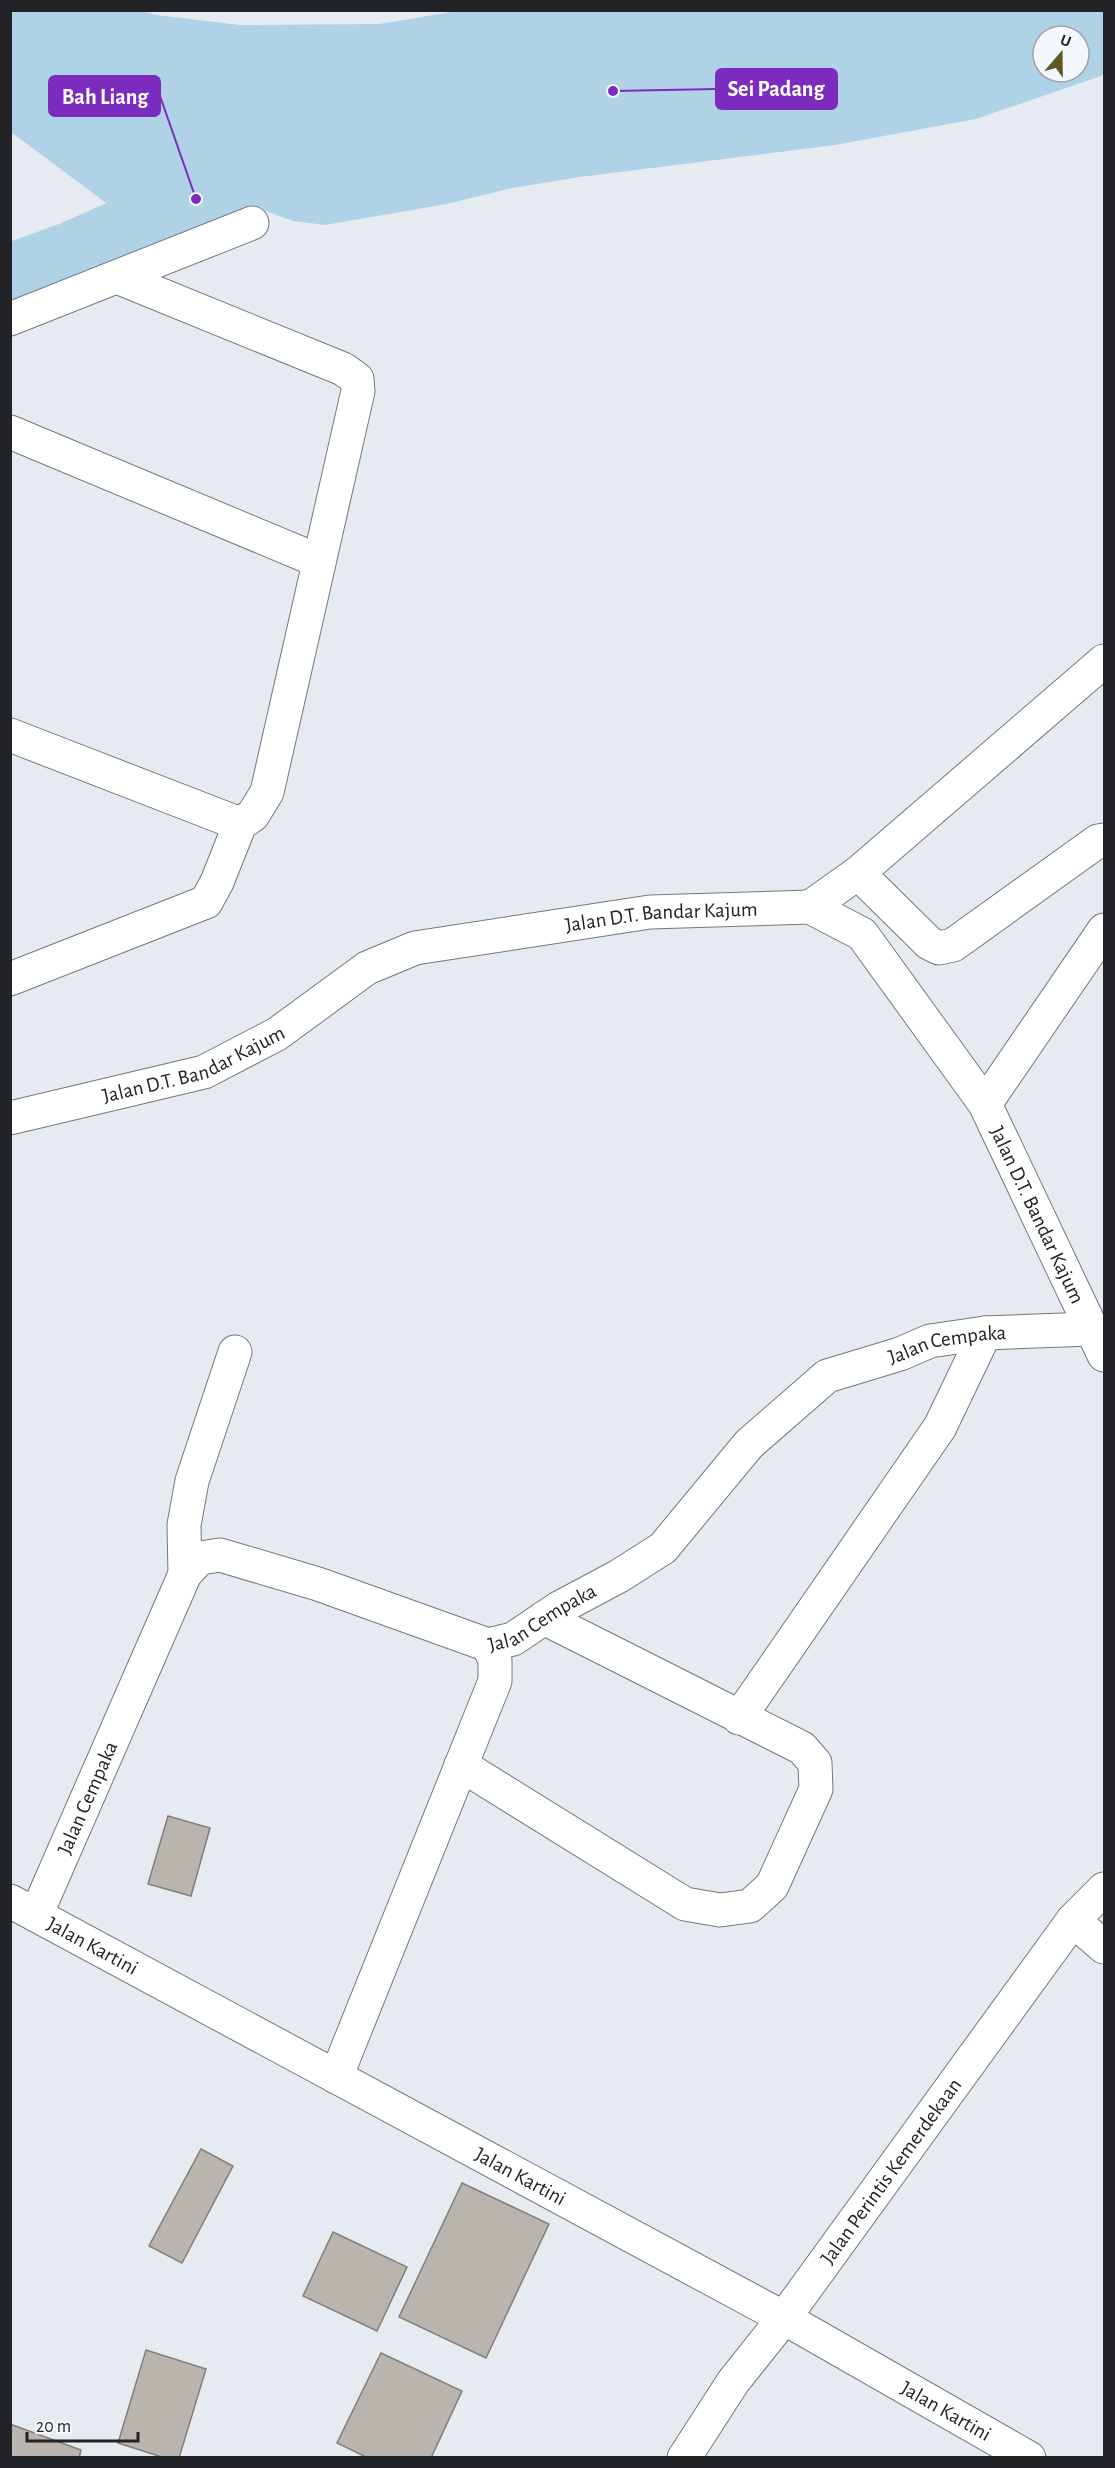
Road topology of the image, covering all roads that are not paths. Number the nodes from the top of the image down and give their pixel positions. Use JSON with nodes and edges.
{"nodes":[{"id":1,"x":252,"y":223,"type":"dead end"},
{"id":2,"x":117,"y":277,"type":"junction"},
{"id":3,"x":10,"y":319,"type":"edge"},
{"id":4,"x":10,"y":432,"type":"edge"},
{"id":5,"x":319,"y":561,"type":"junction"},
{"id":6,"x":1104,"y":661,"type":"edge"},
{"id":7,"x":10,"y":735,"type":"edge"},
{"id":8,"x":240,"y":824,"type":"junction"},
{"id":9,"x":1104,"y":840,"type":"edge"},
{"id":10,"x":858,"y":873,"type":"junction"},
{"id":11,"x":810,"y":907,"type":"junction"},
{"id":12,"x":1104,"y":930,"type":"edge"},
{"id":13,"x":10,"y":979,"type":"edge"},
{"id":14,"x":985,"y":1104,"type":"junction"},
{"id":15,"x":10,"y":1118,"type":"edge"},
{"id":16,"x":985,"y":1333,"type":"junction"},
{"id":17,"x":1097,"y":1342,"type":"edge"},
{"id":18,"x":235,"y":1352,"type":"dead end"},
{"id":19,"x":185,"y":1574,"type":"junction"},
{"id":20,"x":544,"y":1618,"type":"junction"},
{"id":21,"x":488,"y":1645,"type":"junction"},
{"id":22,"x":739,"y":1718,"type":"junction"},
{"id":23,"x":461,"y":1764,"type":"junction"},
{"id":24,"x":1104,"y":1889,"type":"edge"},
{"id":25,"x":23,"y":1908,"type":"edge"},
{"id":26,"x":1073,"y":1920,"type":"junction"},
{"id":27,"x":1104,"y":1947,"type":"edge"},
{"id":28,"x":336,"y":2077,"type":"junction"},
{"id":29,"x":784,"y":2318,"type":"junction"},
{"id":30,"x":684,"y":2457,"type":"edge"},
{"id":31,"x":1029,"y":2457,"type":"edge"}],
"edges":[{"from":1,"to":2,"type":"street"},
{"from":2,"to":3,"type":"street"},
{"from":2,"to":5,"type":"street"},
{"from":4,"to":5,"type":"street"},
{"from":5,"to":8,"type":"street"},
{"from":6,"to":10,"type":"street"},
{"from":7,"to":8,"type":"street"},
{"from":8,"to":13,"type":"street"},
{"from":9,"to":10,"type":"street"},
{"from":10,"to":11,"type":"street"},
{"from":11,"to":14,"type":"street","name":"Jalan D.T. Bandar Kajum"},
{"from":11,"to":15,"type":"street","name":"Jalan D.T. Bandar Kajum"},
{"from":12,"to":14,"type":"street"},
{"from":14,"to":17,"type":"street","name":"Jalan D.T. Bandar Kajum"},
{"from":16,"to":17,"type":"street","name":"Jalan Cempaka"},
{"from":16,"to":20,"type":"street","name":"Jalan Cempaka"},
{"from":16,"to":22,"type":"street"},
{"from":18,"to":19,"type":"street"},
{"from":19,"to":21,"type":"street","name":"Jalan Cempaka"},
{"from":19,"to":25,"type":"street","name":"Jalan Cempaka"},
{"from":20,"to":21,"type":"street","name":"Jalan Cempaka"},
{"from":20,"to":22,"type":"street"},
{"from":21,"to":23,"type":"street"},
{"from":22,"to":23,"type":"street"},
{"from":23,"to":28,"type":"street"},
{"from":24,"to":26,"type":"street","name":"Jalan Perintis Kemerdekaan"},
{"from":25,"to":28,"type":"street","name":"Jalan Kartini"},
{"from":26,"to":27,"type":"street"},
{"from":26,"to":29,"type":"street","name":"Jalan Perintis Kemerdekaan"},
{"from":28,"to":29,"type":"street","name":"Jalan Kartini"},
{"from":29,"to":30,"type":"street","name":"Jalan Perintis Kemerdekaan"},
{"from":29,"to":31,"type":"street","name":"Jalan Kartini"}]}
